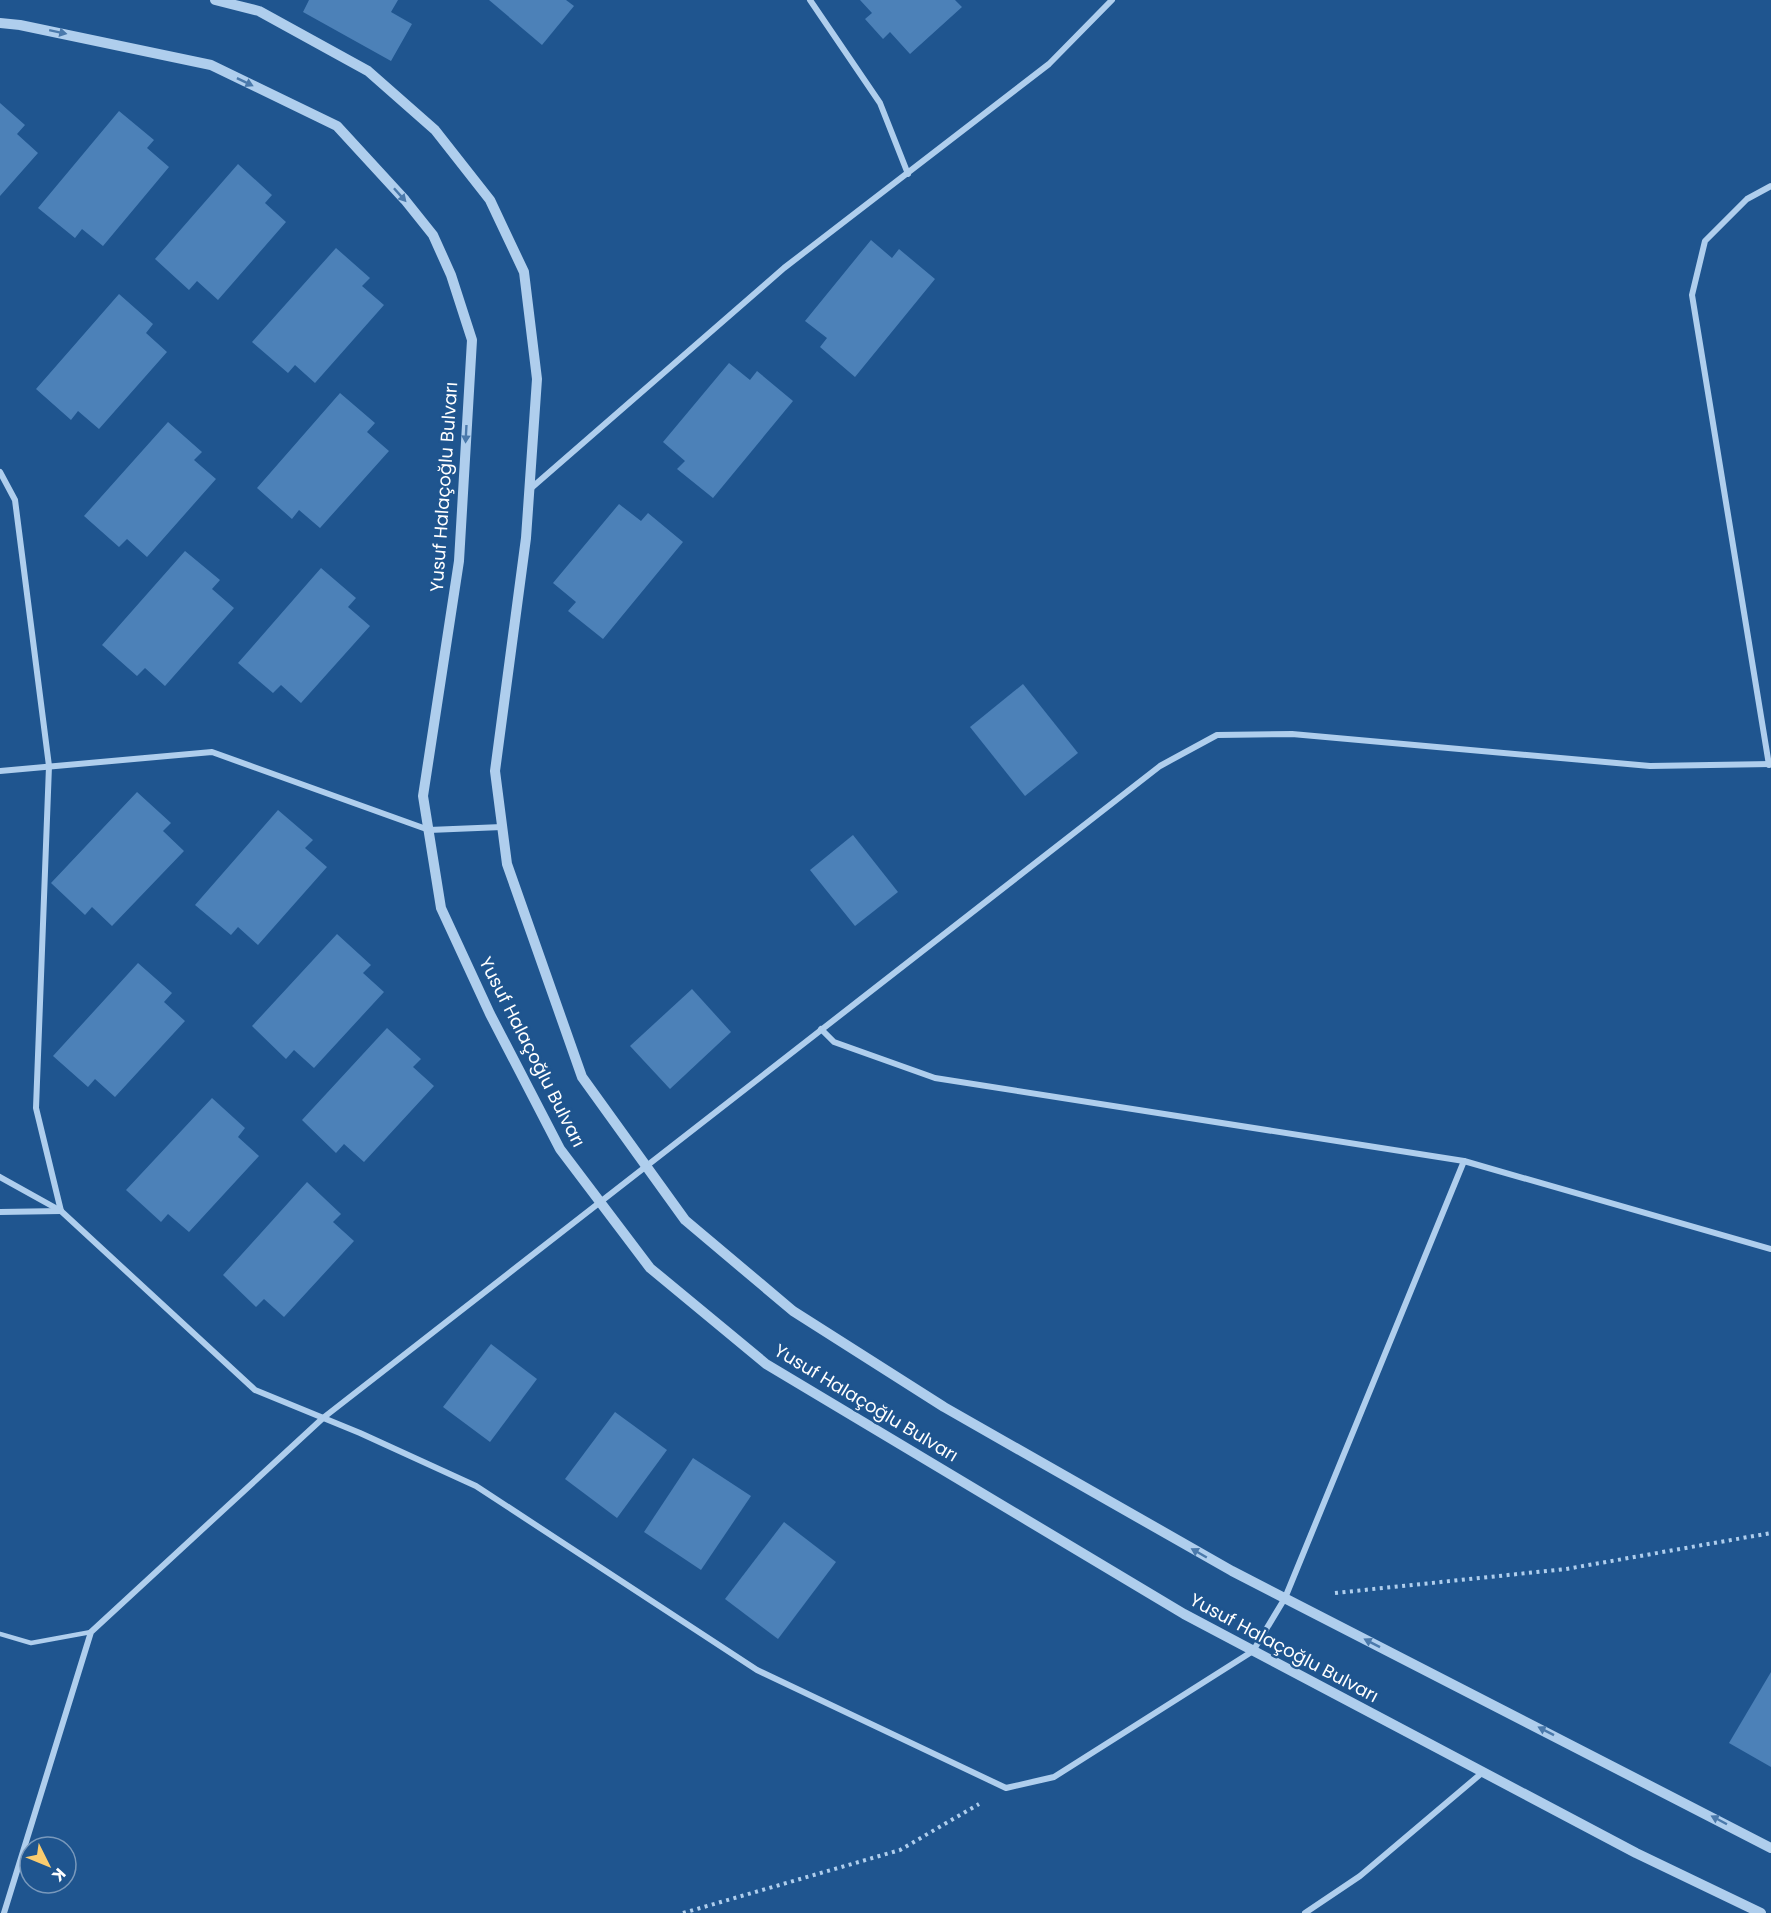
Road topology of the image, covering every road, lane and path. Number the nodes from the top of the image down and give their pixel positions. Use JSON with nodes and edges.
{"nodes":[{"id":1,"x":214,"y":0,"type":"edge"},
{"id":2,"x":810,"y":0,"type":"edge"},
{"id":3,"x":1112,"y":0,"type":"edge"},
{"id":4,"x":0,"y":23,"type":"edge"},
{"id":5,"x":908,"y":174,"type":"junction"},
{"id":6,"x":1771,"y":186,"type":"edge"},
{"id":7,"x":0,"y":472,"type":"edge"},
{"id":8,"x":529,"y":490,"type":"junction"},
{"id":9,"x":1770,"y":764,"type":"edge"},
{"id":10,"x":49,"y":766,"type":"junction"},
{"id":11,"x":0,"y":771,"type":"edge"},
{"id":12,"x":502,"y":827,"type":"junction"},
{"id":13,"x":429,"y":830,"type":"junction"},
{"id":14,"x":821,"y":1029,"type":"junction"},
{"id":15,"x":1464,"y":1161,"type":"junction"},
{"id":16,"x":645,"y":1165,"type":"junction"},
{"id":17,"x":0,"y":1178,"type":"edge"},
{"id":18,"x":599,"y":1201,"type":"junction"},
{"id":19,"x":61,"y":1210,"type":"junction"},
{"id":20,"x":0,"y":1212,"type":"edge"},
{"id":21,"x":1771,"y":1249,"type":"edge"},
{"id":22,"x":323,"y":1418,"type":"junction"},
{"id":23,"x":1771,"y":1533,"type":"edge"},
{"id":24,"x":1332,"y":1593,"type":"dead end"},
{"id":25,"x":1285,"y":1598,"type":"junction"},
{"id":26,"x":91,"y":1632,"type":"junction"},
{"id":27,"x":0,"y":1634,"type":"edge"},
{"id":28,"x":1253,"y":1651,"type":"junction"},
{"id":29,"x":1483,"y":1772,"type":"junction"},
{"id":30,"x":1006,"y":1788,"type":"junction"},
{"id":31,"x":1771,"y":1848,"type":"edge"},
{"id":32,"x":4,"y":1913,"type":"edge"},
{"id":33,"x":683,"y":1913,"type":"edge"},
{"id":34,"x":1305,"y":1913,"type":"edge"},
{"id":35,"x":1761,"y":1913,"type":"edge"}],
"edges":[{"from":1,"to":8,"type":"street","name":"Yusuf Halaçoğlu Bulvarı"},
{"from":2,"to":5,"type":"street"},
{"from":3,"to":5,"type":"street"},
{"from":4,"to":13,"type":"street","name":"Yusuf Halaçoğlu Bulvarı","one_way":true},
{"from":5,"to":8,"type":"street"},
{"from":6,"to":9,"type":"street"},
{"from":7,"to":10,"type":"street"},
{"from":8,"to":12,"type":"street","name":"Yusuf Halaçoğlu Bulvarı"},
{"from":9,"to":14,"type":"street"},
{"from":10,"to":11,"type":"street"},
{"from":10,"to":13,"type":"street"},
{"from":10,"to":19,"type":"street"},
{"from":12,"to":13,"type":"street"},
{"from":12,"to":16,"type":"street","name":"Yusuf Halaçoğlu Bulvarı"},
{"from":13,"to":18,"type":"street","name":"Yusuf Halaçoğlu Bulvarı"},
{"from":14,"to":15,"type":"street"},
{"from":14,"to":16,"type":"street"},
{"from":15,"to":21,"type":"street"},
{"from":15,"to":25,"type":"street"},
{"from":16,"to":18,"type":"street"},
{"from":25,"to":16,"type":"street","name":"Yusuf Halaçoğlu Bulvarı","one_way":true},
{"from":17,"to":19,"type":"street"},
{"from":18,"to":22,"type":"street"},
{"from":18,"to":28,"type":"street","name":"Yusuf Halaçoğlu Bulvarı"},
{"from":19,"to":20,"type":"street"},
{"from":19,"to":22,"type":"street"},
{"from":22,"to":26,"type":"street"},
{"from":22,"to":30,"type":"street"},
{"from":23,"to":24,"type":"path"},
{"from":25,"to":28,"type":"street"},
{"from":31,"to":25,"type":"street","name":"Yusuf Halaçoğlu Bulvarı","one_way":true},
{"from":26,"to":27,"type":"lane"},
{"from":26,"to":32,"type":"street"},
{"from":28,"to":29,"type":"street","name":"Yusuf Halaçoğlu Bulvarı"},
{"from":28,"to":30,"type":"street"},
{"from":29,"to":34,"type":"street"},
{"from":29,"to":35,"type":"street","name":"Yusuf Halaçoğlu Bulvarı"},
{"from":30,"to":33,"type":"path"}]}
